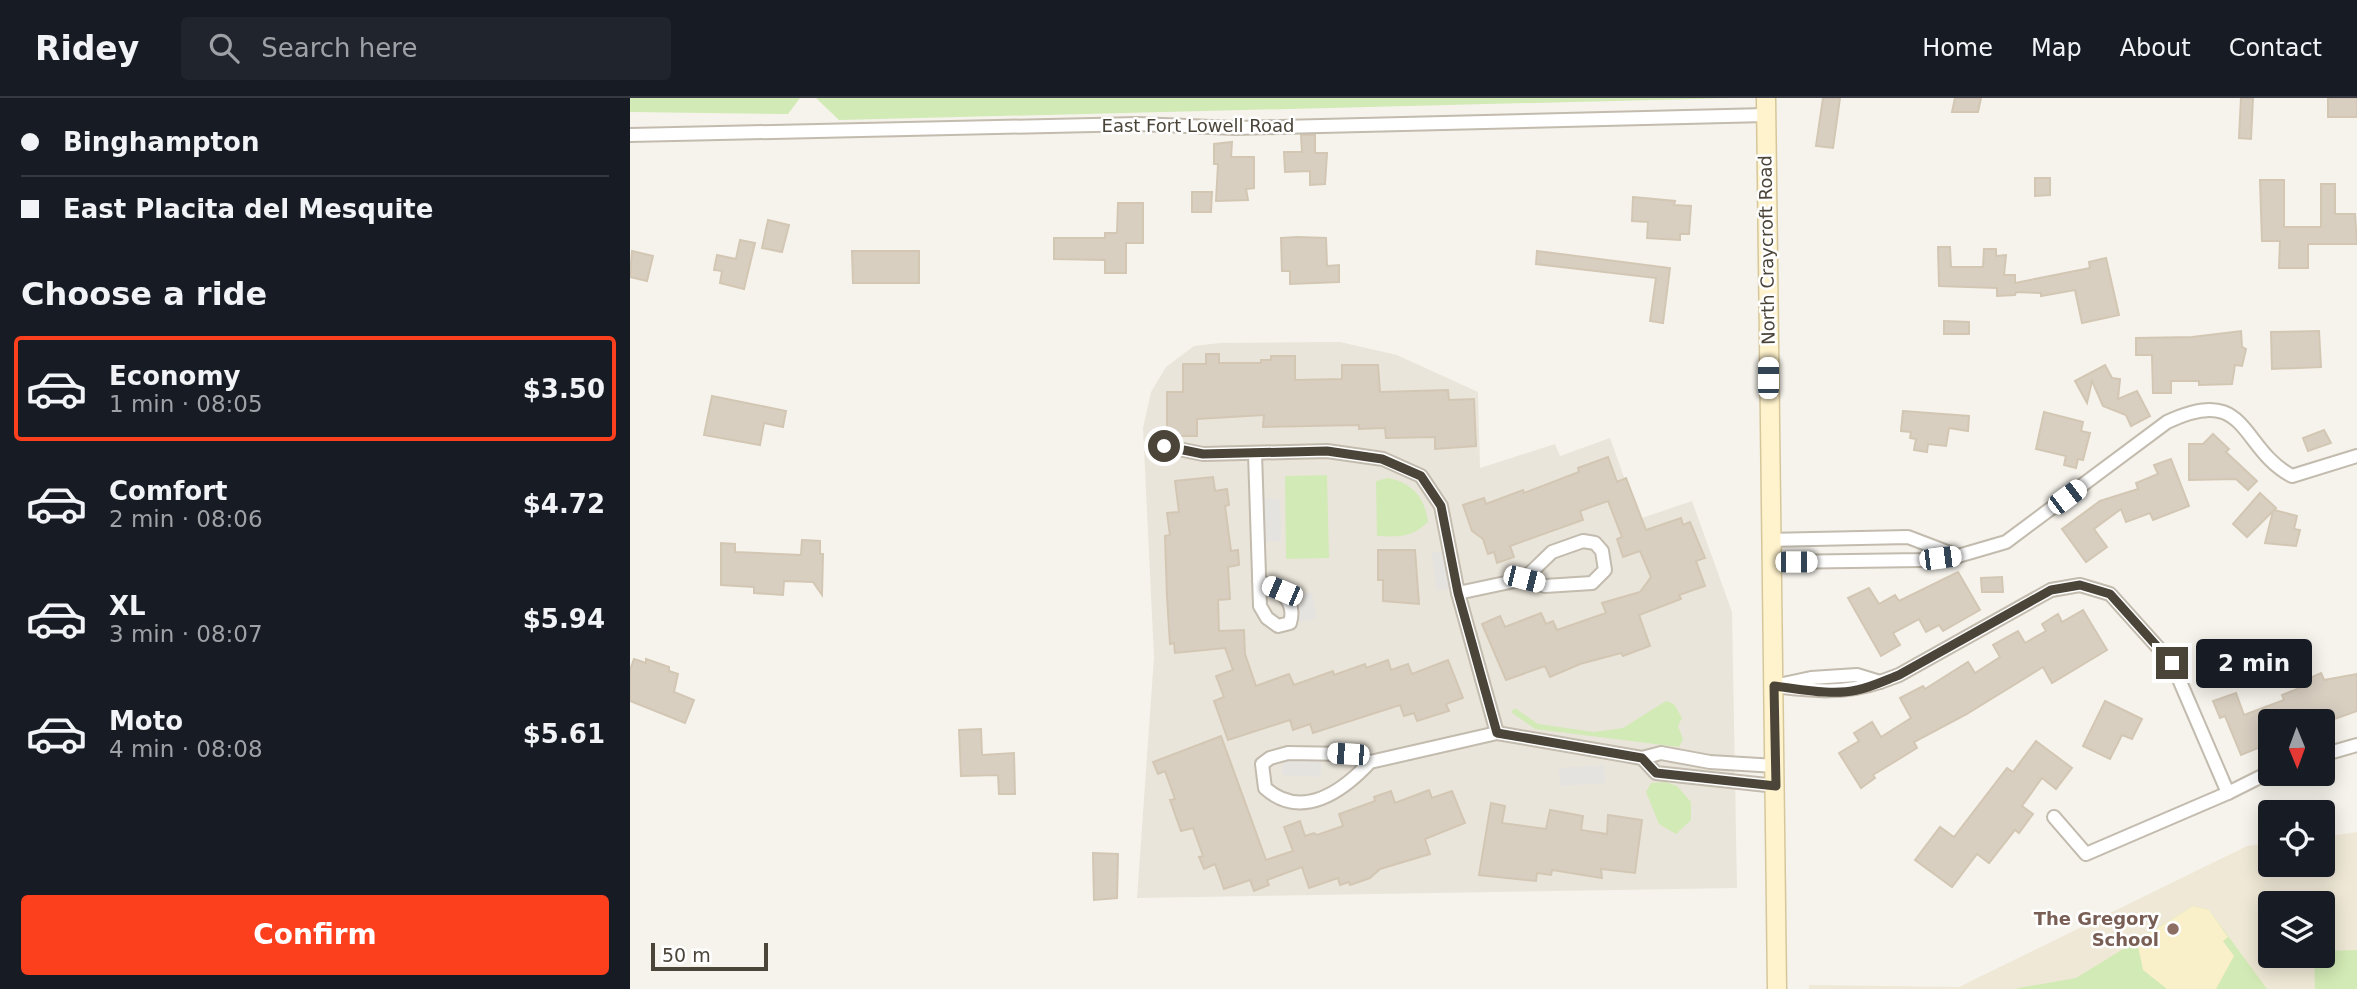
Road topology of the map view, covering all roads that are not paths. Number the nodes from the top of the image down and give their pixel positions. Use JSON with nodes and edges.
{"nodes":[{"id":1,"x":1766,"y":106,"type":"edge"},
{"id":2,"x":630,"y":135,"type":"edge"},
{"id":3,"x":1164,"y":446,"type":"dead end"},
{"id":4,"x":1255,"y":453,"type":"junction"},
{"id":5,"x":2357,"y":457,"type":"edge"},
{"id":6,"x":1770,"y":540,"type":"junction"},
{"id":7,"x":1958,"y":556,"type":"junction"},
{"id":8,"x":1770,"y":562,"type":"junction"},
{"id":9,"x":1524,"y":579,"type":"junction"},
{"id":10,"x":1259,"y":581,"type":"dead end"},
{"id":11,"x":1458,"y":593,"type":"junction"},
{"id":12,"x":1774,"y":686,"type":"junction"},
{"id":13,"x":1497,"y":733,"type":"junction"},
{"id":14,"x":2357,"y":745,"type":"edge"},
{"id":15,"x":2335,"y":751,"type":"edge"},
{"id":16,"x":1642,"y":758,"type":"junction"},
{"id":17,"x":1370,"y":762,"type":"junction"},
{"id":18,"x":1776,"y":766,"type":"junction"},
{"id":19,"x":2258,"y":778,"type":"edge"},
{"id":20,"x":1776,"y":786,"type":"junction"},
{"id":21,"x":2228,"y":793,"type":"junction"},
{"id":22,"x":2054,"y":817,"type":"dead end"},
{"id":23,"x":1777,"y":989,"type":"edge"}],
"edges":[{"from":1,"to":2,"type":"street","name":"East Fort Lowell Road"},
{"from":1,"to":6,"type":"main road","name":"North Craycroft Road"},
{"from":3,"to":4,"type":"street"},
{"from":4,"to":10,"type":"street"},
{"from":4,"to":11,"type":"street"},
{"from":5,"to":7,"type":"street"},
{"from":6,"to":7,"type":"street"},
{"from":6,"to":8,"type":"main road","name":"North Craycroft Road"},
{"from":7,"to":8,"type":"street"},
{"from":8,"to":12,"type":"main road","name":"North Craycroft Road"},
{"from":9,"to":9,"type":"street"},
{"from":9,"to":11,"type":"street"},
{"from":11,"to":13,"type":"street"},
{"from":12,"to":18,"type":"main road","name":"North Craycroft Road"},
{"from":12,"to":21,"type":"street"},
{"from":13,"to":16,"type":"street"},
{"from":13,"to":17,"type":"street"},
{"from":14,"to":15,"type":"street"},
{"from":16,"to":18,"type":"street"},
{"from":16,"to":20,"type":"street"},
{"from":17,"to":17,"type":"street"},
{"from":18,"to":20,"type":"main road","name":"North Craycroft Road"},
{"from":19,"to":21,"type":"street"},
{"from":20,"to":23,"type":"main road","name":"North Craycroft Road"},
{"from":21,"to":22,"type":"street"}]}
